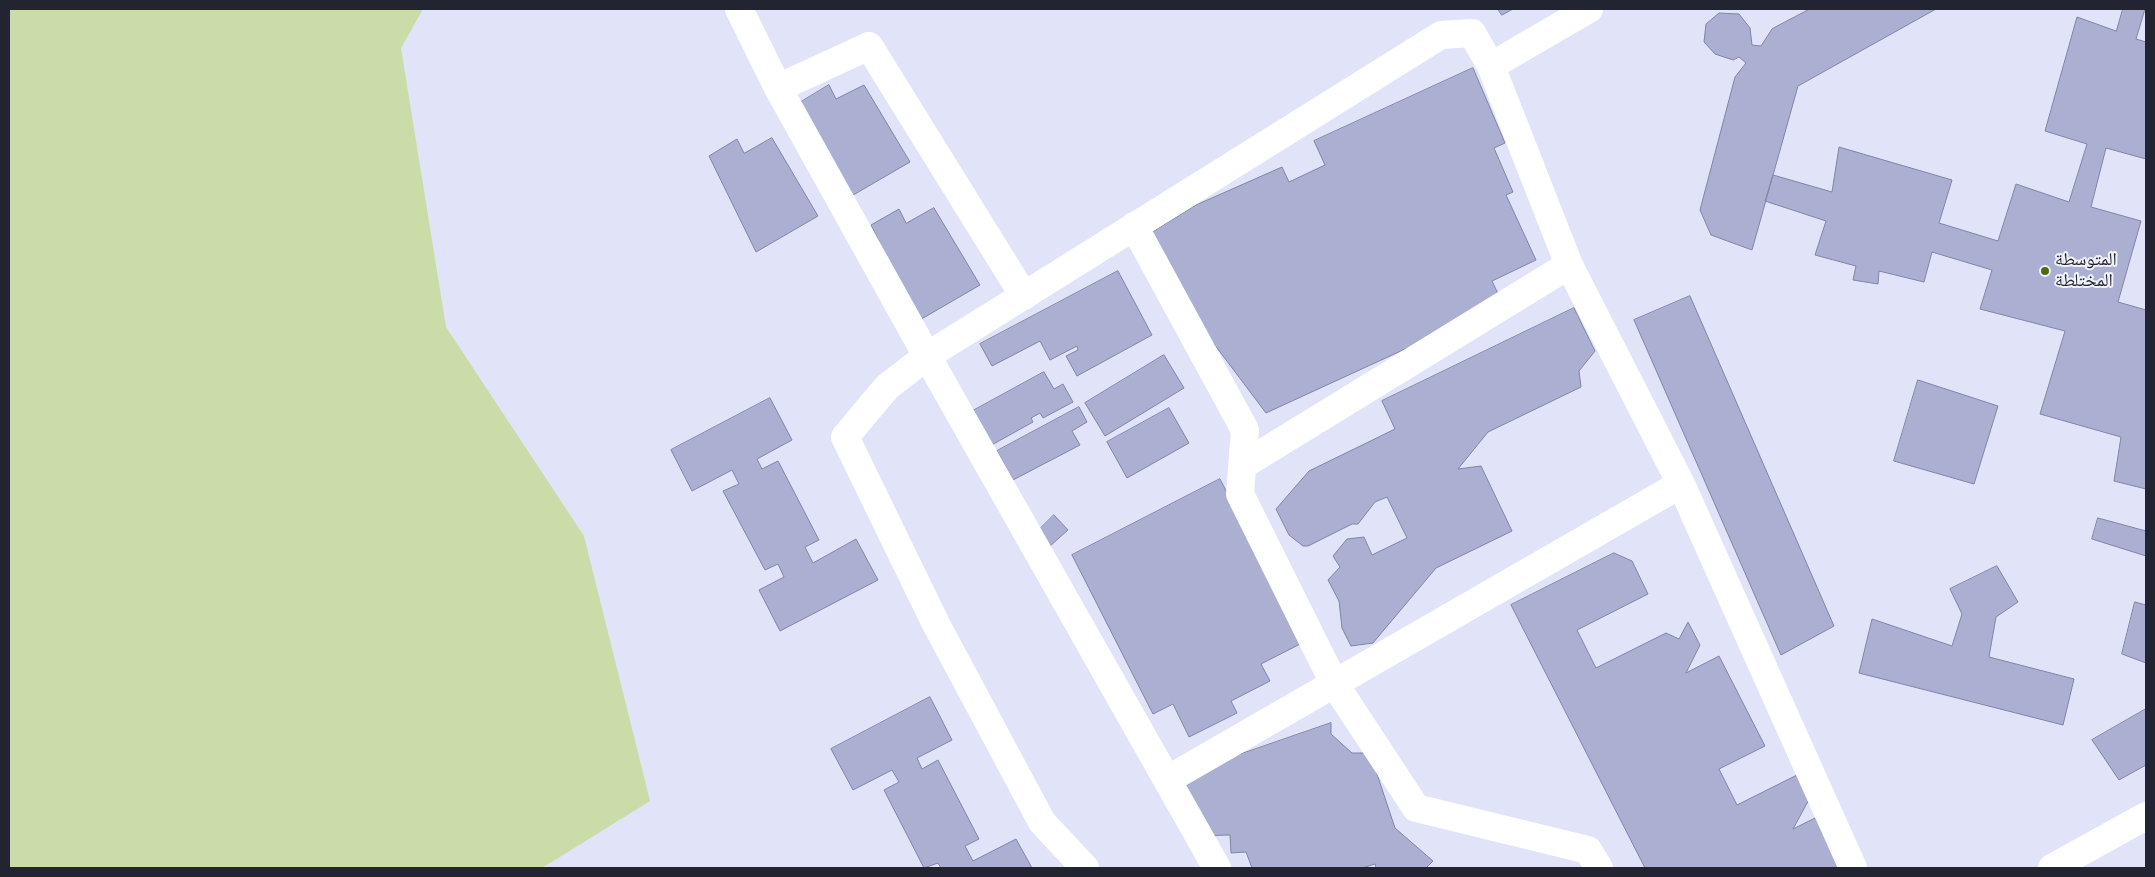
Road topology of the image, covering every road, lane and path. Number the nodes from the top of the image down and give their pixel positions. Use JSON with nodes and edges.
{"nodes":[{"id":1,"x":739,"y":9,"type":"edge"},
{"id":2,"x":1589,"y":9,"type":"edge"},
{"id":3,"x":1491,"y":66,"type":"junction"},
{"id":4,"x":778,"y":88,"type":"junction"},
{"id":5,"x":1134,"y":226,"type":"junction"},
{"id":6,"x":1569,"y":265,"type":"junction"},
{"id":7,"x":1024,"y":296,"type":"junction"},
{"id":8,"x":927,"y":356,"type":"junction"},
{"id":9,"x":1243,"y":465,"type":"junction"},
{"id":10,"x":1681,"y":484,"type":"junction"},
{"id":11,"x":1334,"y":683,"type":"junction"},
{"id":12,"x":1167,"y":780,"type":"junction"},
{"id":13,"x":2146,"y":816,"type":"edge"},
{"id":14,"x":1084,"y":868,"type":"edge"},
{"id":15,"x":1217,"y":868,"type":"edge"},
{"id":16,"x":1599,"y":868,"type":"edge"},
{"id":17,"x":1853,"y":868,"type":"edge"},
{"id":18,"x":2052,"y":868,"type":"edge"}],
"edges":[{"from":1,"to":4,"type":"street"},
{"from":2,"to":3,"type":"street"},
{"from":3,"to":5,"type":"street"},
{"from":3,"to":6,"type":"street"},
{"from":4,"to":7,"type":"street"},
{"from":4,"to":8,"type":"street"},
{"from":5,"to":7,"type":"street"},
{"from":5,"to":9,"type":"street"},
{"from":6,"to":9,"type":"street"},
{"from":6,"to":10,"type":"street"},
{"from":7,"to":8,"type":"street"},
{"from":8,"to":12,"type":"street"},
{"from":8,"to":14,"type":"street"},
{"from":9,"to":11,"type":"street"},
{"from":10,"to":11,"type":"street"},
{"from":10,"to":17,"type":"street"},
{"from":11,"to":12,"type":"street"},
{"from":11,"to":16,"type":"street"},
{"from":12,"to":15,"type":"street"},
{"from":13,"to":18,"type":"street"}]}
